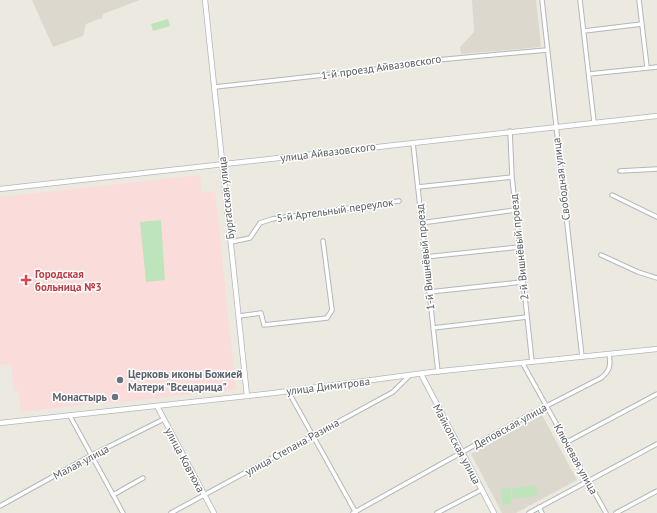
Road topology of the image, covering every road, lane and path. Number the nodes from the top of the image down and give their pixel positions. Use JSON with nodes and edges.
{"nodes":[{"id":1,"x":205,"y":0,"type":"edge"},
{"id":2,"x":542,"y":0,"type":"edge"},
{"id":3,"x":580,"y":0,"type":"edge"},
{"id":4,"x":640,"y":0,"type":"edge"},
{"id":5,"x":642,"y":24,"type":"junction"},
{"id":6,"x":584,"y":31,"type":"junction"},
{"id":7,"x":548,"y":50,"type":"junction"},
{"id":8,"x":647,"y":67,"type":"junction"},
{"id":9,"x":657,"y":67,"type":"edge"},
{"id":10,"x":589,"y":74,"type":"junction"},
{"id":11,"x":215,"y":87,"type":"junction"},
{"id":12,"x":657,"y":116,"type":"edge"},
{"id":13,"x":594,"y":122,"type":"junction"},
{"id":14,"x":555,"y":126,"type":"junction"},
{"id":15,"x":510,"y":131,"type":"junction"},
{"id":16,"x":413,"y":143,"type":"junction"},
{"id":17,"x":223,"y":165,"type":"junction"},
{"id":18,"x":657,"y":169,"type":"edge"},
{"id":19,"x":620,"y":171,"type":"dead end"},
{"id":20,"x":512,"y":177,"type":"junction"},
{"id":21,"x":418,"y":187,"type":"junction"},
{"id":22,"x":0,"y":189,"type":"edge"},
{"id":23,"x":612,"y":195,"type":"dead end"},
{"id":24,"x":400,"y":201,"type":"dead end"},
{"id":25,"x":516,"y":210,"type":"junction"},
{"id":26,"x":657,"y":217,"type":"edge"},
{"id":27,"x":422,"y":223,"type":"junction"},
{"id":28,"x":323,"y":241,"type":"dead end"},
{"id":29,"x":231,"y":242,"type":"junction"},
{"id":30,"x":519,"y":247,"type":"junction"},
{"id":31,"x":601,"y":255,"type":"dead end"},
{"id":32,"x":425,"y":257,"type":"junction"},
{"id":33,"x":657,"y":278,"type":"edge"},
{"id":34,"x":523,"y":282,"type":"junction"},
{"id":35,"x":429,"y":292,"type":"junction"},
{"id":36,"x":239,"y":316,"type":"junction"},
{"id":37,"x":527,"y":317,"type":"junction"},
{"id":38,"x":433,"y":328,"type":"junction"},
{"id":39,"x":657,"y":349,"type":"edge"},
{"id":40,"x":609,"y":354,"type":"junction"},
{"id":41,"x":582,"y":357,"type":"junction"},
{"id":42,"x":532,"y":362,"type":"junction"},
{"id":43,"x":523,"y":364,"type":"junction"},
{"id":44,"x":438,"y":372,"type":"junction"},
{"id":45,"x":421,"y":374,"type":"junction"},
{"id":46,"x":410,"y":375,"type":"junction"},
{"id":47,"x":288,"y":391,"type":"junction"},
{"id":48,"x":657,"y":394,"type":"edge"},
{"id":49,"x":247,"y":396,"type":"junction"},
{"id":50,"x":157,"y":406,"type":"junction"},
{"id":51,"x":546,"y":406,"type":"junction"},
{"id":52,"x":70,"y":416,"type":"junction"},
{"id":53,"x":164,"y":419,"type":"junction"},
{"id":54,"x":0,"y":423,"type":"edge"},
{"id":55,"x":313,"y":435,"type":"junction"},
{"id":56,"x":567,"y":442,"type":"junction"},
{"id":57,"x":657,"y":444,"type":"edge"},
{"id":58,"x":461,"y":453,"type":"junction"},
{"id":59,"x":92,"y":455,"type":"junction"},
{"id":60,"x":143,"y":478,"type":"dead end"},
{"id":61,"x":588,"y":481,"type":"junction"},
{"id":62,"x":481,"y":490,"type":"junction"},
{"id":63,"x":657,"y":491,"type":"edge"},
{"id":64,"x":113,"y":495,"type":"junction"},
{"id":65,"x":205,"y":495,"type":"junction"},
{"id":66,"x":0,"y":506,"type":"edge"},
{"id":67,"x":539,"y":507,"type":"junction"},
{"id":68,"x":123,"y":513,"type":"edge"},
{"id":69,"x":171,"y":513,"type":"edge"},
{"id":70,"x":214,"y":513,"type":"edge"},
{"id":71,"x":355,"y":513,"type":"edge"},
{"id":72,"x":438,"y":513,"type":"edge"},
{"id":73,"x":494,"y":513,"type":"edge"},
{"id":74,"x":529,"y":513,"type":"edge"},
{"id":75,"x":542,"y":513,"type":"edge"},
{"id":76,"x":606,"y":513,"type":"edge"},
{"id":77,"x":616,"y":513,"type":"edge"}],
"edges":[{"from":1,"to":11,"type":"street","name":"Бургасская улица"},
{"from":2,"to":7,"type":"street","name":"Свободная улица"},
{"from":3,"to":6,"type":"street"},
{"from":4,"to":5,"type":"street"},
{"from":5,"to":6,"type":"street"},
{"from":5,"to":8,"type":"street"},
{"from":6,"to":10,"type":"street"},
{"from":7,"to":11,"type":"street","name":"1-й проезд Айвазовского"},
{"from":7,"to":14,"type":"street","name":"Свободная улица"},
{"from":8,"to":9,"type":"street"},
{"from":8,"to":10,"type":"street"},
{"from":10,"to":13,"type":"street"},
{"from":11,"to":17,"type":"street","name":"Бургасская улица"},
{"from":12,"to":13,"type":"street","name":"улица Айвазовского"},
{"from":13,"to":14,"type":"street","name":"улица Айвазовского"},
{"from":14,"to":15,"type":"street","name":"улица Айвазовского"},
{"from":14,"to":41,"type":"street","name":"Свободная улица"},
{"from":15,"to":16,"type":"street","name":"улица Айвазовского"},
{"from":15,"to":20,"type":"street","name":"2-й Вишнёвый проезд"},
{"from":16,"to":17,"type":"street","name":"улица Айвазовского"},
{"from":16,"to":21,"type":"street","name":"1-й Вишнёвый проезд"},
{"from":17,"to":22,"type":"street","name":"улица Айвазовского"},
{"from":17,"to":29,"type":"street","name":"Бургасская улица"},
{"from":18,"to":19,"type":"street"},
{"from":20,"to":21,"type":"street"},
{"from":20,"to":25,"type":"street","name":"2-й Вишнёвый проезд"},
{"from":21,"to":27,"type":"street","name":"1-й Вишнёвый проезд"},
{"from":23,"to":26,"type":"street"},
{"from":24,"to":29,"type":"street","name":"5-й Артельный переулок"},
{"from":25,"to":27,"type":"street"},
{"from":25,"to":30,"type":"street","name":"2-й Вишнёвый проезд"},
{"from":27,"to":32,"type":"street","name":"1-й Вишнёвый проезд"},
{"from":28,"to":36,"type":"street"},
{"from":29,"to":36,"type":"street","name":"Бургасская улица"},
{"from":30,"to":32,"type":"street"},
{"from":30,"to":34,"type":"street","name":"2-й Вишнёвый проезд"},
{"from":31,"to":33,"type":"street"},
{"from":32,"to":35,"type":"street","name":"1-й Вишнёвый проезд"},
{"from":34,"to":35,"type":"street"},
{"from":34,"to":37,"type":"street","name":"2-й Вишнёвый проезд"},
{"from":35,"to":38,"type":"street","name":"1-й Вишнёвый проезд"},
{"from":36,"to":49,"type":"street","name":"Бургасская улица"},
{"from":37,"to":38,"type":"street"},
{"from":37,"to":42,"type":"street","name":"2-й Вишнёвый проезд"},
{"from":38,"to":44,"type":"street","name":"1-й Вишнёвый проезд"},
{"from":39,"to":40,"type":"street","name":"улица Димитрова"},
{"from":40,"to":41,"type":"street","name":"улица Димитрова"},
{"from":40,"to":51,"type":"street","name":"Деповская улица"},
{"from":41,"to":42,"type":"street","name":"улица Димитрова"},
{"from":42,"to":43,"type":"street","name":"улица Димитрова"},
{"from":43,"to":44,"type":"street","name":"улица Димитрова"},
{"from":43,"to":51,"type":"street","name":"Ключевая улица"},
{"from":44,"to":45,"type":"street","name":"улица Димитрова"},
{"from":45,"to":46,"type":"street","name":"улица Димитрова"},
{"from":45,"to":58,"type":"street","name":"Майкопская улица"},
{"from":46,"to":47,"type":"street","name":"улица Димитрова"},
{"from":46,"to":55,"type":"street","name":"улица Степана Разина"},
{"from":47,"to":49,"type":"street","name":"улица Димитрова"},
{"from":47,"to":55,"type":"street"},
{"from":48,"to":56,"type":"street"},
{"from":49,"to":50,"type":"street","name":"улица Димитрова"},
{"from":50,"to":52,"type":"street","name":"улица Димитрова"},
{"from":50,"to":53,"type":"street","name":"улица Ковтюха"},
{"from":51,"to":56,"type":"street","name":"Ключевая улица"},
{"from":51,"to":58,"type":"street","name":"Деповская улица"},
{"from":52,"to":54,"type":"street","name":"улица Димитрова"},
{"from":52,"to":59,"type":"street"},
{"from":53,"to":59,"type":"street","name":"Малая улица"},
{"from":53,"to":65,"type":"street","name":"улица Ковтюха"},
{"from":55,"to":65,"type":"street","name":"улица Степана Разина"},
{"from":55,"to":71,"type":"street"},
{"from":56,"to":61,"type":"street","name":"Ключевая улица"},
{"from":57,"to":61,"type":"street"},
{"from":58,"to":62,"type":"street","name":"Майкопская улица"},
{"from":58,"to":71,"type":"street","name":"Деповская улица"},
{"from":59,"to":64,"type":"street"},
{"from":59,"to":66,"type":"street","name":"Малая улица"},
{"from":60,"to":64,"type":"street"},
{"from":61,"to":67,"type":"street"},
{"from":61,"to":76,"type":"street","name":"Ключевая улица"},
{"from":62,"to":72,"type":"street"},
{"from":62,"to":73,"type":"street","name":"Майкопская улица"},
{"from":63,"to":77,"type":"street"},
{"from":64,"to":68,"type":"street"},
{"from":65,"to":69,"type":"street","name":"улица Степана Разина"},
{"from":65,"to":70,"type":"street","name":"улица Ковтюха"},
{"from":67,"to":74,"type":"street"},
{"from":67,"to":75,"type":"street"}]}
